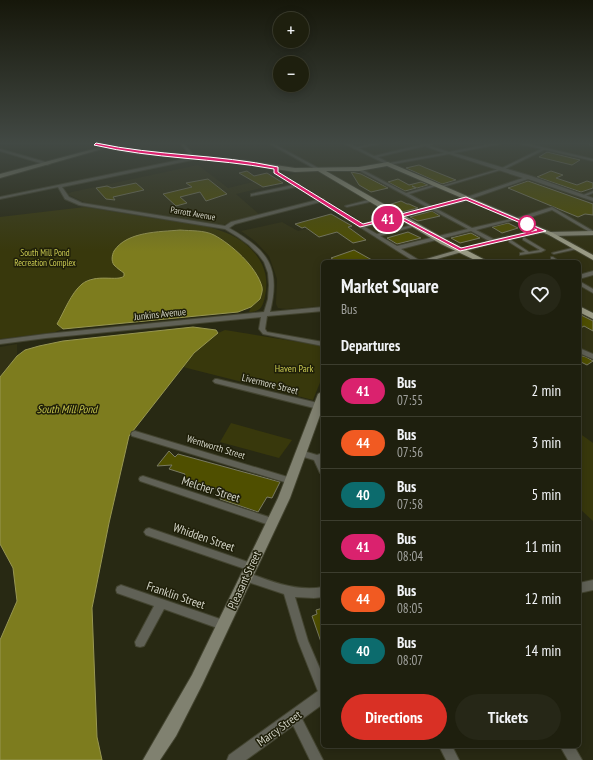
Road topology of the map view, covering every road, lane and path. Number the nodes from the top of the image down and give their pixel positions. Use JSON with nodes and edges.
{"nodes":[{"id":1,"x":92,"y":179,"type":"edge"},
{"id":2,"x":289,"y":179,"type":"edge"},
{"id":3,"x":340,"y":179,"type":"edge"},
{"id":4,"x":379,"y":179,"type":"edge"},
{"id":5,"x":423,"y":179,"type":"edge"},
{"id":6,"x":465,"y":179,"type":"edge"},
{"id":7,"x":522,"y":179,"type":"edge"},
{"id":8,"x":536,"y":179,"type":"edge"},
{"id":9,"x":298,"y":185,"type":"junction"},
{"id":10,"x":435,"y":185,"type":"junction"},
{"id":11,"x":59,"y":186,"type":"junction"},
{"id":12,"x":442,"y":186,"type":"dead end"},
{"id":13,"x":593,"y":192,"type":"edge"},
{"id":14,"x":406,"y":194,"type":"junction"},
{"id":15,"x":253,"y":195,"type":"dead end"},
{"id":16,"x":584,"y":196,"type":"junction"},
{"id":17,"x":0,"y":198,"type":"edge"},
{"id":18,"x":466,"y":198,"type":"junction"},
{"id":19,"x":322,"y":200,"type":"junction"},
{"id":20,"x":372,"y":200,"type":"junction"},
{"id":21,"x":593,"y":200,"type":"edge"},
{"id":22,"x":347,"y":206,"type":"dead end"},
{"id":23,"x":433,"y":208,"type":"junction"},
{"id":24,"x":399,"y":216,"type":"junction"},
{"id":25,"x":516,"y":220,"type":"junction"},
{"id":26,"x":414,"y":225,"type":"junction"},
{"id":27,"x":362,"y":226,"type":"junction"},
{"id":28,"x":226,"y":228,"type":"junction"},
{"id":29,"x":472,"y":229,"type":"junction"},
{"id":30,"x":543,"y":231,"type":"junction"},
{"id":31,"x":593,"y":232,"type":"edge"},
{"id":32,"x":551,"y":234,"type":"junction"},
{"id":33,"x":377,"y":235,"type":"junction"},
{"id":34,"x":436,"y":238,"type":"junction"},
{"id":35,"x":524,"y":239,"type":"dead end"},
{"id":36,"x":493,"y":241,"type":"junction"},
{"id":37,"x":510,"y":241,"type":"dead end"},
{"id":38,"x":397,"y":248,"type":"junction"},
{"id":39,"x":576,"y":248,"type":"junction"},
{"id":40,"x":460,"y":250,"type":"junction"},
{"id":41,"x":521,"y":254,"type":"dead end"},
{"id":42,"x":529,"y":254,"type":"junction"},
{"id":43,"x":554,"y":254,"type":"dead end"},
{"id":44,"x":552,"y":258,"type":"dead end"},
{"id":45,"x":593,"y":258,"type":"edge"},
{"id":46,"x":416,"y":260,"type":"edge"},
{"id":47,"x":426,"y":260,"type":"edge"},
{"id":48,"x":482,"y":260,"type":"edge"},
{"id":49,"x":555,"y":260,"type":"edge"},
{"id":50,"x":593,"y":273,"type":"edge"},
{"id":51,"x":581,"y":276,"type":"edge"},
{"id":52,"x":581,"y":284,"type":"edge"},
{"id":53,"x":593,"y":291,"type":"edge"},
{"id":54,"x":321,"y":308,"type":"edge"},
{"id":55,"x":581,"y":310,"type":"edge"},
{"id":56,"x":265,"y":314,"type":"junction"},
{"id":57,"x":593,"y":316,"type":"edge"},
{"id":58,"x":0,"y":342,"type":"edge"},
{"id":59,"x":321,"y":344,"type":"edge"},
{"id":60,"x":581,"y":351,"type":"edge"},
{"id":61,"x":593,"y":357,"type":"edge"},
{"id":62,"x":217,"y":381,"type":"dead end"},
{"id":63,"x":320,"y":400,"type":"edge"},
{"id":64,"x":135,"y":434,"type":"dead end"},
{"id":65,"x":300,"y":453,"type":"junction"},
{"id":66,"x":320,"y":457,"type":"edge"},
{"id":67,"x":143,"y":479,"type":"dead end"},
{"id":68,"x":291,"y":481,"type":"junction"},
{"id":69,"x":272,"y":522,"type":"junction"},
{"id":70,"x":149,"y":532,"type":"dead end"},
{"id":71,"x":248,"y":572,"type":"junction"},
{"id":72,"x":593,"y":585,"type":"edge"},
{"id":73,"x":581,"y":588,"type":"edge"},
{"id":74,"x":122,"y":590,"type":"dead end"},
{"id":75,"x":288,"y":591,"type":"junction"},
{"id":76,"x":321,"y":592,"type":"edge"},
{"id":77,"x":161,"y":604,"type":"junction"},
{"id":78,"x":223,"y":625,"type":"junction"},
{"id":79,"x":140,"y":642,"type":"dead end"},
{"id":80,"x":321,"y":685,"type":"edge"},
{"id":81,"x":321,"y":698,"type":"edge"},
{"id":82,"x":295,"y":717,"type":"junction"},
{"id":83,"x":446,"y":748,"type":"edge"},
{"id":84,"x":567,"y":748,"type":"edge"},
{"id":85,"x":236,"y":759,"type":"edge"},
{"id":86,"x":151,"y":760,"type":"edge"},
{"id":87,"x":317,"y":760,"type":"edge"},
{"id":88,"x":453,"y":760,"type":"edge"},
{"id":89,"x":576,"y":760,"type":"edge"}],
"edges":[{"from":1,"to":11,"type":"street"},
{"from":2,"to":9,"type":"street"},
{"from":3,"to":20,"type":"main road"},
{"from":4,"to":14,"type":"street"},
{"from":5,"to":10,"type":"main road"},
{"from":6,"to":12,"type":"street"},
{"from":7,"to":18,"type":"street"},
{"from":8,"to":16,"type":"street"},
{"from":9,"to":15,"type":"street"},
{"from":9,"to":19,"type":"street"},
{"from":10,"to":14,"type":"street"},
{"from":10,"to":18,"type":"main road"},
{"from":11,"to":17,"type":"street"},
{"from":11,"to":28,"type":"street","name":"Parrott Avenue"},
{"from":13,"to":16,"type":"street"},
{"from":14,"to":23,"type":"street"},
{"from":16,"to":21,"type":"street"},
{"from":18,"to":23,"type":"street"},
{"from":18,"to":25,"type":"main road"},
{"from":19,"to":27,"type":"street"},
{"from":19,"to":28,"type":"street"},
{"from":20,"to":22,"type":"street"},
{"from":20,"to":24,"type":"main road"},
{"from":23,"to":24,"type":"street"},
{"from":23,"to":29,"type":"street"},
{"from":24,"to":26,"type":"main road"},
{"from":24,"to":27,"type":"street"},
{"from":25,"to":29,"type":"street"},
{"from":25,"to":30,"type":"main road"},
{"from":25,"to":31,"type":"street"},
{"from":26,"to":33,"type":"street"},
{"from":26,"to":34,"type":"main road"},
{"from":27,"to":33,"type":"street"},
{"from":28,"to":56,"type":"street","name":"Parrott Avenue"},
{"from":29,"to":34,"type":"street"},
{"from":29,"to":36,"type":"street"},
{"from":30,"to":32,"type":"main road"},
{"from":30,"to":36,"type":"main road"},
{"from":31,"to":32,"type":"main road"},
{"from":32,"to":39,"type":"main road"},
{"from":33,"to":38,"type":"street"},
{"from":34,"to":38,"type":"street"},
{"from":34,"to":40,"type":"main road"},
{"from":35,"to":42,"type":"street"},
{"from":36,"to":40,"type":"main road"},
{"from":37,"to":42,"type":"street"},
{"from":38,"to":46,"type":"street"},
{"from":39,"to":43,"type":"street"},
{"from":39,"to":45,"type":"main road"},
{"from":40,"to":47,"type":"main road"},
{"from":40,"to":48,"type":"main road"},
{"from":41,"to":42,"type":"street"},
{"from":44,"to":49,"type":"street"},
{"from":50,"to":51,"type":"street"},
{"from":52,"to":53,"type":"street"},
{"from":54,"to":56,"type":"street","name":"Junkins Avenue"},
{"from":55,"to":57,"type":"main road"},
{"from":56,"to":58,"type":"street","name":"Junkins Avenue"},
{"from":56,"to":59,"type":"street","name":"Parrott Avenue"},
{"from":60,"to":61,"type":"street"},
{"from":62,"to":63,"type":"street","name":"Livermore Street"},
{"from":63,"to":65,"type":"main road","name":"Pleasant Street"},
{"from":64,"to":68,"type":"street","name":"Wentworth Street"},
{"from":65,"to":66,"type":"street"},
{"from":65,"to":68,"type":"main road","name":"Pleasant Street"},
{"from":67,"to":69,"type":"street","name":"Melcher Street"},
{"from":68,"to":69,"type":"main road","name":"Pleasant Street"},
{"from":69,"to":71,"type":"main road","name":"Pleasant Street"},
{"from":70,"to":71,"type":"street","name":"Whidden Street"},
{"from":71,"to":75,"type":"street","name":"Whidden Street"},
{"from":71,"to":78,"type":"main road","name":"Pleasant Street"},
{"from":72,"to":73,"type":"street"},
{"from":74,"to":77,"type":"street","name":"Franklin Street"},
{"from":75,"to":76,"type":"street","name":"Whidden Street"},
{"from":75,"to":80,"type":"street"},
{"from":77,"to":78,"type":"street","name":"Franklin Street"},
{"from":77,"to":79,"type":"street"},
{"from":78,"to":86,"type":"main road","name":"Pleasant Street"},
{"from":81,"to":82,"type":"street","name":"Marcy Street"},
{"from":82,"to":85,"type":"street","name":"Marcy Street"},
{"from":82,"to":87,"type":"street"},
{"from":83,"to":88,"type":"street"},
{"from":84,"to":89,"type":"street"}]}
